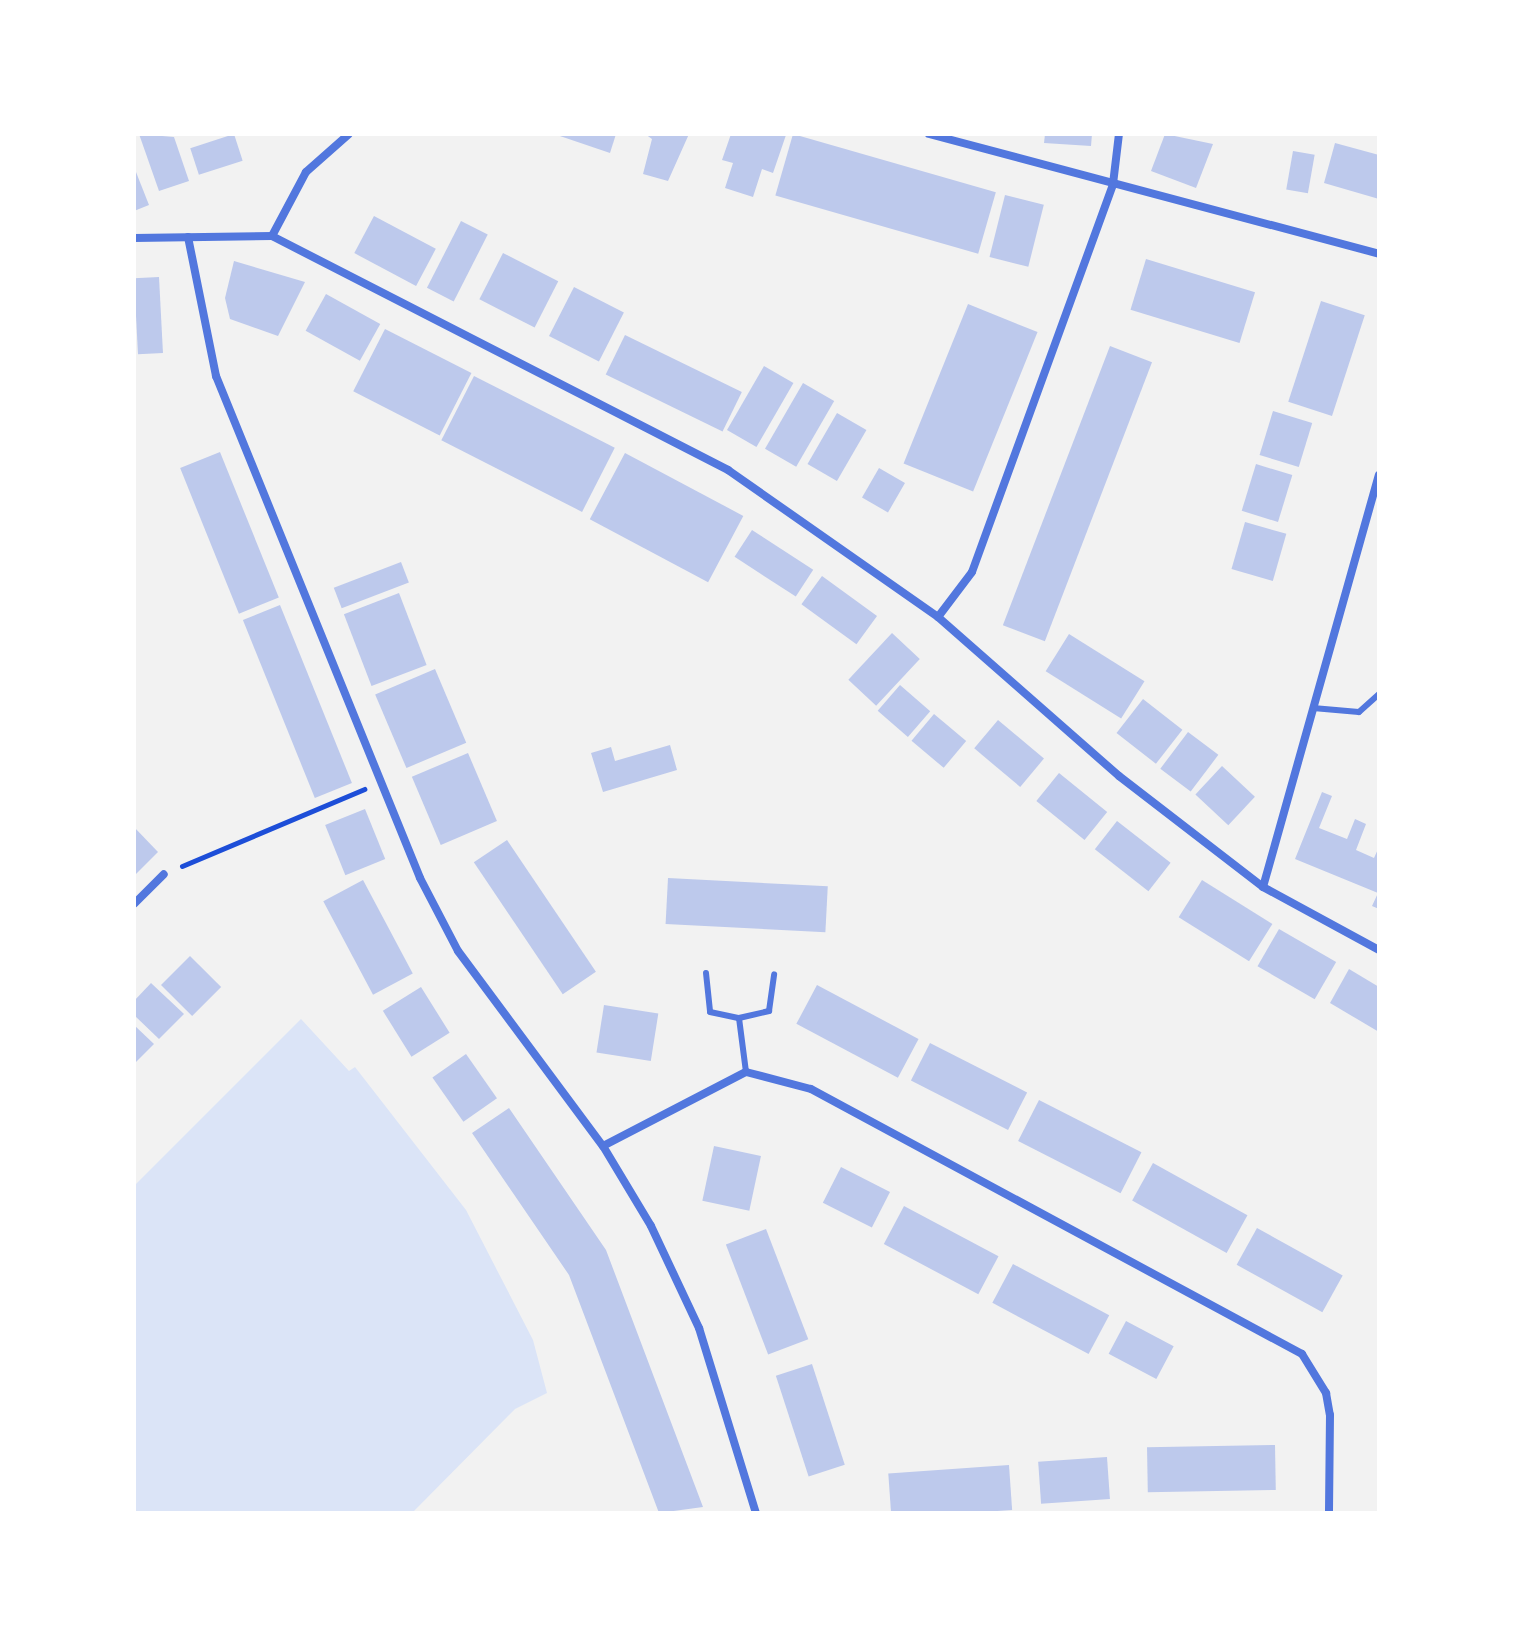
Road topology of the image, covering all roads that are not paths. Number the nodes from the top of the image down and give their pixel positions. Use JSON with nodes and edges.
{"nodes":[{"id":1,"x":349,"y":134,"type":"edge"},
{"id":2,"x":929,"y":134,"type":"edge"},
{"id":3,"x":1119,"y":134,"type":"edge"},
{"id":4,"x":1113,"y":184,"type":"junction"},
{"id":5,"x":272,"y":236,"type":"junction"},
{"id":6,"x":188,"y":237,"type":"junction"},
{"id":7,"x":134,"y":238,"type":"edge"},
{"id":8,"x":1379,"y":254,"type":"edge"},
{"id":9,"x":1379,"y":475,"type":"edge"},
{"id":10,"x":938,"y":617,"type":"junction"},
{"id":11,"x":1379,"y":694,"type":"edge"},
{"id":12,"x":1313,"y":708,"type":"junction"},
{"id":13,"x":164,"y":874,"type":"road end"},
{"id":14,"x":1263,"y":887,"type":"junction"},
{"id":15,"x":134,"y":904,"type":"edge"},
{"id":16,"x":1379,"y":950,"type":"edge"},
{"id":17,"x":706,"y":973,"type":"dead end"},
{"id":18,"x":774,"y":974,"type":"dead end"},
{"id":19,"x":739,"y":1018,"type":"junction"},
{"id":20,"x":746,"y":1072,"type":"junction"},
{"id":21,"x":603,"y":1146,"type":"junction"},
{"id":22,"x":756,"y":1513,"type":"edge"},
{"id":23,"x":1329,"y":1513,"type":"edge"}],
"edges":[{"from":1,"to":5,"type":"street"},
{"from":2,"to":4,"type":"street"},
{"from":3,"to":4,"type":"street"},
{"from":4,"to":8,"type":"street"},
{"from":4,"to":10,"type":"street"},
{"from":5,"to":6,"type":"street"},
{"from":5,"to":10,"type":"street"},
{"from":6,"to":7,"type":"street"},
{"from":6,"to":21,"type":"street"},
{"from":9,"to":12,"type":"street"},
{"from":10,"to":14,"type":"street"},
{"from":11,"to":12,"type":"lane"},
{"from":12,"to":14,"type":"street"},
{"from":13,"to":15,"type":"street"},
{"from":14,"to":16,"type":"street"},
{"from":17,"to":19,"type":"lane"},
{"from":18,"to":19,"type":"lane"},
{"from":19,"to":20,"type":"lane"},
{"from":20,"to":21,"type":"street"},
{"from":20,"to":23,"type":"street"},
{"from":21,"to":22,"type":"street"}]}
